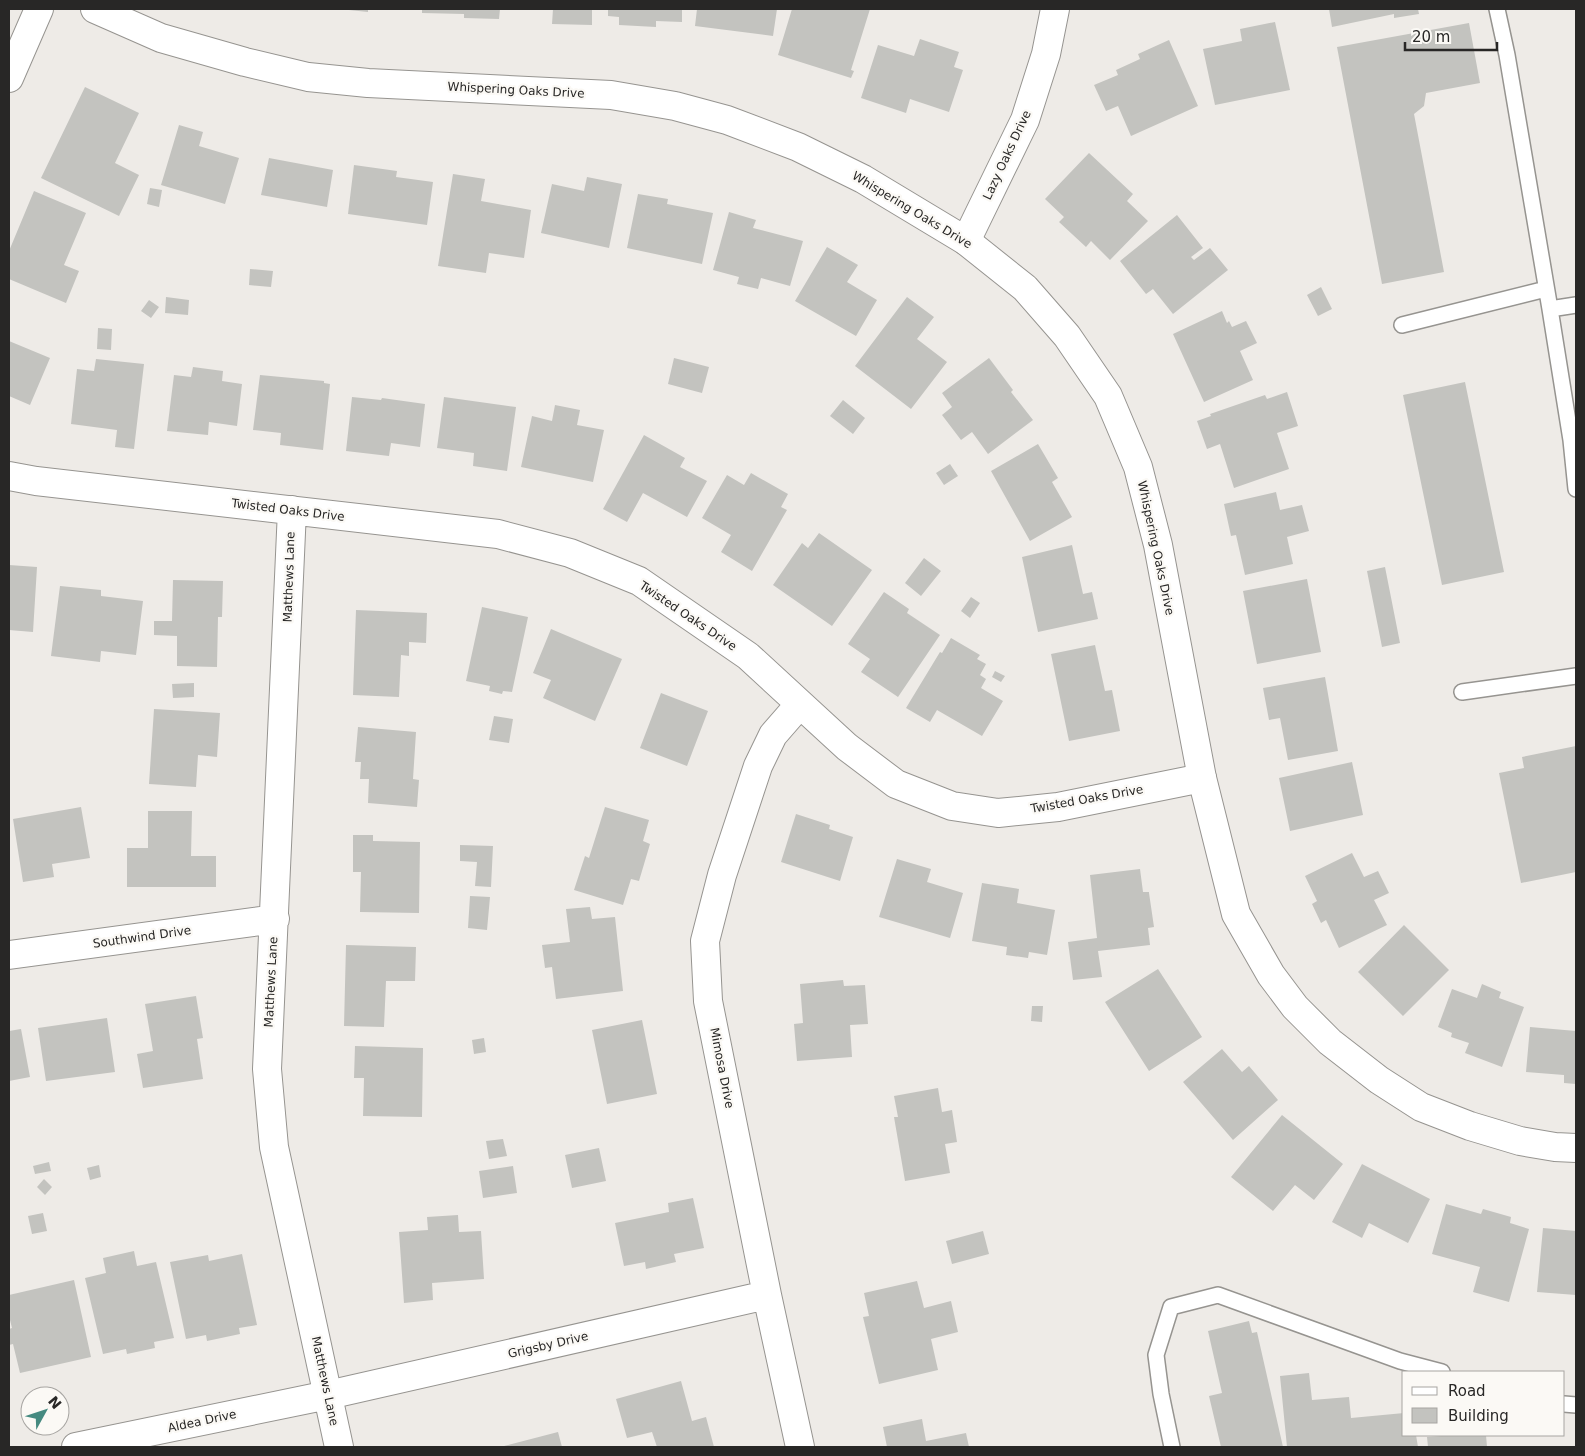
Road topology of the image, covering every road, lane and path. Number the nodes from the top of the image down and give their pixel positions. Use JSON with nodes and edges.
{"nodes":[{"id":1,"x":39,"y":9,"type":"edge"},
{"id":2,"x":95,"y":9,"type":"edge"},
{"id":3,"x":1055,"y":9,"type":"edge"},
{"id":4,"x":1497,"y":9,"type":"edge"},
{"id":5,"x":9,"y":78,"type":"edge"},
{"id":6,"x":966,"y":241,"type":"junction"},
{"id":7,"x":1546,"y":289,"type":"junction"},
{"id":8,"x":1576,"y":305,"type":"edge"},
{"id":9,"x":1550,"y":309,"type":"junction"},
{"id":10,"x":1402,"y":325,"type":"dead end"},
{"id":11,"x":9,"y":476,"type":"edge"},
{"id":12,"x":1576,"y":488,"type":"edge"},
{"id":13,"x":292,"y":510,"type":"junction"},
{"id":14,"x":1576,"y":676,"type":"edge"},
{"id":15,"x":1462,"y":692,"type":"dead end"},
{"id":16,"x":800,"y":704,"type":"junction"},
{"id":17,"x":1202,"y":778,"type":"junction"},
{"id":18,"x":274,"y":920,"type":"junction"},
{"id":19,"x":9,"y":955,"type":"edge"},
{"id":20,"x":1576,"y":1148,"type":"edge"},
{"id":21,"x":767,"y":1295,"type":"junction"},
{"id":22,"x":1438,"y":1371,"type":"edge"},
{"id":23,"x":328,"y":1395,"type":"junction"},
{"id":24,"x":76,"y":1447,"type":"edge"},
{"id":25,"x":339,"y":1447,"type":"edge"},
{"id":26,"x":800,"y":1447,"type":"edge"},
{"id":27,"x":1172,"y":1447,"type":"edge"}],
"edges":[{"from":1,"to":5,"type":"street"},
{"from":2,"to":6,"type":"street","name":"Whispering Oaks Drive"},
{"from":3,"to":6,"type":"street","name":"Lazy Oaks Drive"},
{"from":4,"to":7,"type":"lane"},
{"from":6,"to":17,"type":"street","name":"Whispering Oaks Drive"},
{"from":7,"to":9,"type":"lane"},
{"from":7,"to":10,"type":"lane"},
{"from":8,"to":9,"type":"lane"},
{"from":9,"to":12,"type":"lane"},
{"from":11,"to":13,"type":"street","name":"Twisted Oaks Drive"},
{"from":13,"to":16,"type":"street","name":"Twisted Oaks Drive"},
{"from":13,"to":18,"type":"street","name":"Matthews Lane"},
{"from":14,"to":15,"type":"lane"},
{"from":16,"to":17,"type":"street","name":"Twisted Oaks Drive"},
{"from":16,"to":21,"type":"street","name":"Mimosa Drive"},
{"from":17,"to":20,"type":"street","name":"Whispering Oaks Drive"},
{"from":18,"to":19,"type":"street","name":"Southwind Drive"},
{"from":18,"to":23,"type":"street","name":"Matthews Lane"},
{"from":21,"to":23,"type":"street","name":"Grigsby Drive"},
{"from":21,"to":26,"type":"street","name":"Mimosa Drive"},
{"from":22,"to":27,"type":"lane"},
{"from":23,"to":24,"type":"street","name":"Aldea Drive"},
{"from":23,"to":25,"type":"street","name":"Matthews Lane"}]}
